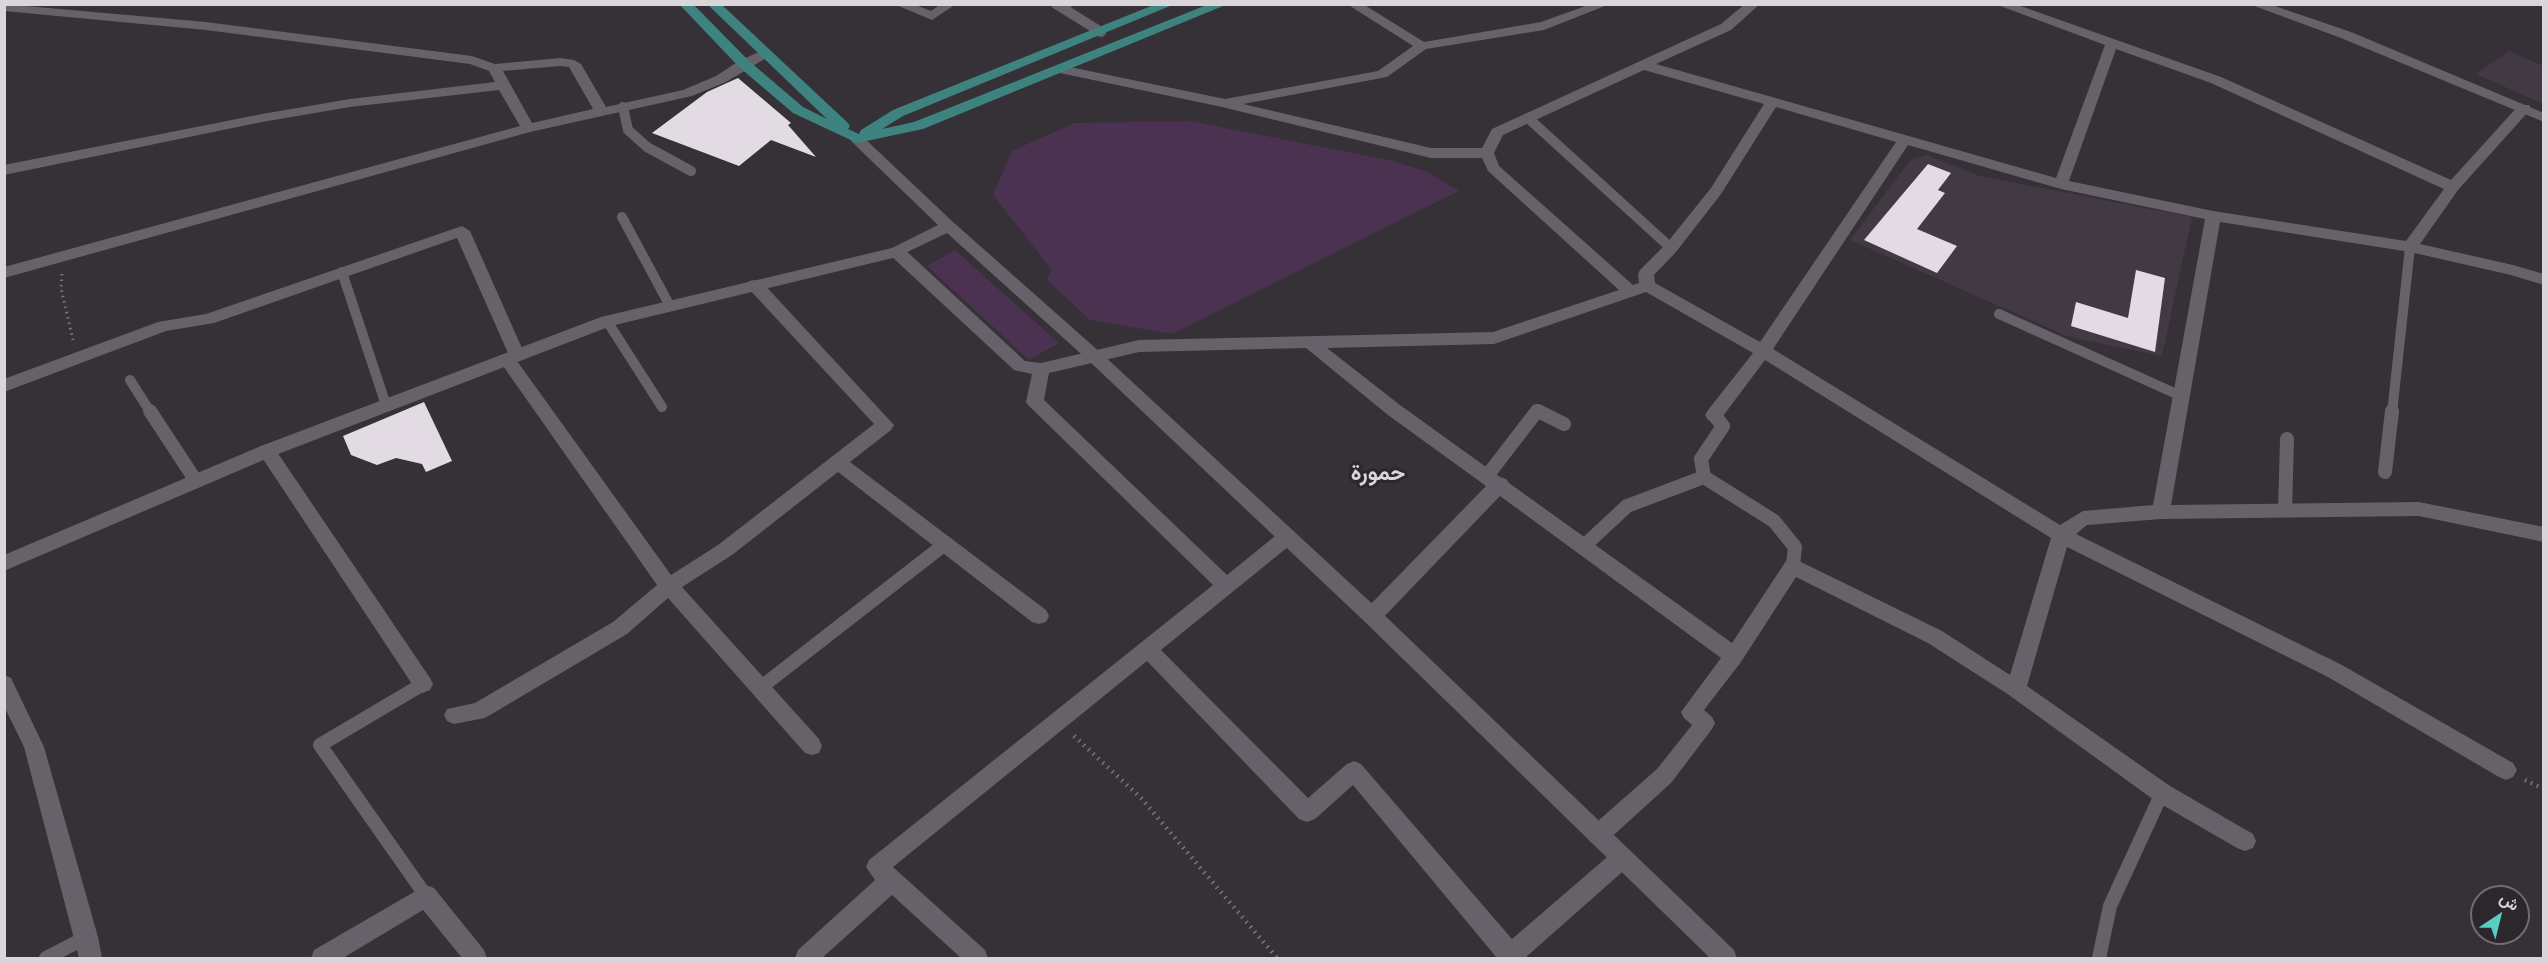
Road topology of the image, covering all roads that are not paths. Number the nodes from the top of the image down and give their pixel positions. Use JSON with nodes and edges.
{"nodes":[{"id":1,"x":685,"y":4,"type":"edge"},
{"id":2,"x":713,"y":4,"type":"edge"},
{"id":3,"x":900,"y":4,"type":"edge"},
{"id":4,"x":950,"y":4,"type":"edge"},
{"id":5,"x":1169,"y":4,"type":"edge"},
{"id":6,"x":1222,"y":4,"type":"edge"},
{"id":7,"x":1353,"y":4,"type":"edge"},
{"id":8,"x":1604,"y":4,"type":"edge"},
{"id":9,"x":1754,"y":4,"type":"edge"},
{"id":10,"x":2001,"y":4,"type":"edge"},
{"id":11,"x":2256,"y":4,"type":"edge"},
{"id":12,"x":1063,"y":6,"type":"edge"},
{"id":13,"x":4,"y":7,"type":"edge"},
{"id":14,"x":1101,"y":32,"type":"junction"},
{"id":15,"x":2112,"y":43,"type":"junction"},
{"id":16,"x":1422,"y":46,"type":"junction"},
{"id":17,"x":766,"y":54,"type":"junction"},
{"id":18,"x":744,"y":63,"type":"junction"},
{"id":19,"x":1644,"y":65,"type":"junction"},
{"id":20,"x":494,"y":68,"type":"junction"},
{"id":21,"x":1060,"y":69,"type":"junction"},
{"id":22,"x":505,"y":85,"type":"junction"},
{"id":23,"x":1772,"y":102,"type":"junction"},
{"id":24,"x":1222,"y":104,"type":"junction"},
{"id":25,"x":623,"y":107,"type":"junction"},
{"id":26,"x":2524,"y":108,"type":"junction"},
{"id":27,"x":602,"y":112,"type":"junction"},
{"id":28,"x":1528,"y":118,"type":"junction"},
{"id":29,"x":2544,"y":118,"type":"edge"},
{"id":30,"x":528,"y":129,"type":"junction"},
{"id":31,"x":857,"y":139,"type":"junction"},
{"id":32,"x":1904,"y":140,"type":"junction"},
{"id":33,"x":1487,"y":153,"type":"junction"},
{"id":34,"x":4,"y":170,"type":"edge"},
{"id":35,"x":691,"y":171,"type":"dead end"},
{"id":36,"x":2061,"y":184,"type":"junction"},
{"id":37,"x":2453,"y":187,"type":"junction"},
{"id":38,"x":2213,"y":216,"type":"junction"},
{"id":39,"x":622,"y":217,"type":"dead end"},
{"id":40,"x":948,"y":226,"type":"junction"},
{"id":41,"x":2410,"y":246,"type":"junction"},
{"id":42,"x":1671,"y":248,"type":"junction"},
{"id":43,"x":897,"y":252,"type":"junction"},
{"id":44,"x":342,"y":272,"type":"junction"},
{"id":45,"x":4,"y":273,"type":"edge"},
{"id":46,"x":2544,"y":280,"type":"edge"},
{"id":47,"x":755,"y":285,"type":"junction"},
{"id":48,"x":1638,"y":289,"type":"junction"},
{"id":49,"x":670,"y":306,"type":"junction"},
{"id":50,"x":1999,"y":314,"type":"dead end"},
{"id":51,"x":607,"y":321,"type":"junction"},
{"id":52,"x":1309,"y":342,"type":"junction"},
{"id":53,"x":1764,"y":351,"type":"junction"},
{"id":54,"x":512,"y":357,"type":"junction"},
{"id":55,"x":1095,"y":357,"type":"junction"},
{"id":56,"x":1041,"y":369,"type":"junction"},
{"id":57,"x":130,"y":380,"type":"dead end"},
{"id":58,"x":4,"y":386,"type":"edge"},
{"id":59,"x":2181,"y":396,"type":"junction"},
{"id":60,"x":386,"y":405,"type":"junction"},
{"id":61,"x":662,"y":407,"type":"dead end"},
{"id":62,"x":1714,"y":415,"type":"joint"},
{"id":63,"x":1564,"y":424,"type":"dead end"},
{"id":64,"x":2287,"y":438,"type":"dead end"},
{"id":65,"x":267,"y":451,"type":"junction"},
{"id":66,"x":838,"y":462,"type":"junction"},
{"id":67,"x":2385,"y":472,"type":"dead end"},
{"id":68,"x":1704,"y":477,"type":"junction"},
{"id":69,"x":1493,"y":480,"type":"junction"},
{"id":70,"x":196,"y":481,"type":"junction"},
{"id":71,"x":2285,"y":510,"type":"junction"},
{"id":72,"x":2161,"y":512,"type":"junction"},
{"id":73,"x":2061,"y":535,"type":"junction"},
{"id":74,"x":2544,"y":535,"type":"edge"},
{"id":75,"x":1287,"y":537,"type":"junction"},
{"id":76,"x":945,"y":544,"type":"junction"},
{"id":77,"x":1584,"y":546,"type":"junction"},
{"id":78,"x":4,"y":564,"type":"edge"},
{"id":79,"x":1793,"y":566,"type":"junction"},
{"id":80,"x":669,"y":586,"type":"junction"},
{"id":81,"x":1226,"y":586,"type":"junction"},
{"id":82,"x":1039,"y":616,"type":"dead end"},
{"id":83,"x":1372,"y":616,"type":"junction"},
{"id":84,"x":1148,"y":649,"type":"junction"},
{"id":85,"x":1734,"y":656,"type":"junction"},
{"id":86,"x":4,"y":684,"type":"edge"},
{"id":87,"x":423,"y":684,"type":"joint"},
{"id":88,"x":760,"y":688,"type":"junction"},
{"id":89,"x":2016,"y":689,"type":"junction"},
{"id":90,"x":454,"y":715,"type":"dead end"},
{"id":91,"x":812,"y":746,"type":"dead end"},
{"id":92,"x":2506,"y":770,"type":"dead end"},
{"id":93,"x":2162,"y":793,"type":"junction"},
{"id":94,"x":1598,"y":835,"type":"junction"},
{"id":95,"x":2245,"y":841,"type":"dead end"},
{"id":96,"x":1621,"y":859,"type":"junction"},
{"id":97,"x":892,"y":880,"type":"junction"},
{"id":98,"x":426,"y":896,"type":"junction"},
{"id":99,"x":87,"y":937,"type":"junction"},
{"id":100,"x":1509,"y":957,"type":"edge"},
{"id":101,"x":46,"y":958,"type":"edge"},
{"id":102,"x":91,"y":958,"type":"edge"},
{"id":103,"x":322,"y":958,"type":"edge"},
{"id":104,"x":476,"y":958,"type":"edge"},
{"id":105,"x":806,"y":958,"type":"edge"},
{"id":106,"x":977,"y":958,"type":"edge"},
{"id":107,"x":1726,"y":958,"type":"edge"},
{"id":108,"x":2099,"y":958,"type":"edge"}],
"edges":[{"from":1,"to":18,"type":"main road"},
{"from":2,"to":17,"type":"main road"},
{"from":3,"to":4,"type":"street"},
{"from":5,"to":14,"type":"main road"},
{"from":6,"to":21,"type":"main road"},
{"from":7,"to":16,"type":"street"},
{"from":8,"to":16,"type":"street"},
{"from":9,"to":19,"type":"street"},
{"from":10,"to":15,"type":"street"},
{"from":11,"to":26,"type":"street"},
{"from":12,"to":14,"type":"lane"},
{"from":13,"to":20,"type":"street"},
{"from":14,"to":31,"type":"main road"},
{"from":15,"to":36,"type":"street"},
{"from":15,"to":37,"type":"street"},
{"from":16,"to":24,"type":"street"},
{"from":17,"to":18,"type":"street"},
{"from":17,"to":31,"type":"main road"},
{"from":18,"to":25,"type":"street"},
{"from":18,"to":31,"type":"main road"},
{"from":19,"to":23,"type":"street"},
{"from":19,"to":28,"type":"street"},
{"from":20,"to":22,"type":"street"},
{"from":20,"to":27,"type":"street"},
{"from":21,"to":24,"type":"street"},
{"from":21,"to":31,"type":"main road"},
{"from":22,"to":30,"type":"street"},
{"from":22,"to":34,"type":"street"},
{"from":23,"to":32,"type":"street"},
{"from":23,"to":42,"type":"street"},
{"from":24,"to":33,"type":"street"},
{"from":25,"to":27,"type":"street"},
{"from":25,"to":35,"type":"lane"},
{"from":26,"to":29,"type":"street"},
{"from":26,"to":37,"type":"street"},
{"from":27,"to":30,"type":"street"},
{"from":28,"to":33,"type":"street"},
{"from":28,"to":42,"type":"lane"},
{"from":30,"to":45,"type":"street"},
{"from":31,"to":40,"type":"street"},
{"from":32,"to":36,"type":"street"},
{"from":32,"to":53,"type":"street"},
{"from":33,"to":48,"type":"street"},
{"from":36,"to":38,"type":"street"},
{"from":37,"to":41,"type":"street"},
{"from":38,"to":41,"type":"street"},
{"from":38,"to":59,"type":"street"},
{"from":39,"to":49,"type":"lane"},
{"from":40,"to":43,"type":"street"},
{"from":40,"to":55,"type":"street"},
{"from":41,"to":46,"type":"street"},
{"from":41,"to":67,"type":"lane"},
{"from":42,"to":48,"type":"street"},
{"from":43,"to":47,"type":"street"},
{"from":43,"to":56,"type":"street"},
{"from":44,"to":54,"type":"street"},
{"from":44,"to":58,"type":"street"},
{"from":44,"to":60,"type":"lane"},
{"from":47,"to":49,"type":"street"},
{"from":47,"to":66,"type":"street"},
{"from":48,"to":52,"type":"street"},
{"from":48,"to":53,"type":"street"},
{"from":49,"to":51,"type":"street"},
{"from":50,"to":59,"type":"lane"},
{"from":51,"to":54,"type":"street"},
{"from":51,"to":61,"type":"lane"},
{"from":52,"to":55,"type":"street"},
{"from":52,"to":69,"type":"street"},
{"from":53,"to":62,"type":"street"},
{"from":53,"to":73,"type":"street"},
{"from":54,"to":60,"type":"street"},
{"from":54,"to":80,"type":"street"},
{"from":55,"to":56,"type":"street"},
{"from":55,"to":75,"type":"street"},
{"from":56,"to":81,"type":"street"},
{"from":57,"to":70,"type":"lane"},
{"from":59,"to":72,"type":"street"},
{"from":60,"to":65,"type":"street"},
{"from":62,"to":68,"type":"lane"},
{"from":63,"to":69,"type":"lane"},
{"from":64,"to":71,"type":"lane"},
{"from":65,"to":70,"type":"street"},
{"from":65,"to":87,"type":"street"},
{"from":66,"to":76,"type":"street"},
{"from":66,"to":80,"type":"street"},
{"from":68,"to":77,"type":"lane"},
{"from":68,"to":79,"type":"lane"},
{"from":69,"to":77,"type":"street"},
{"from":69,"to":83,"type":"street"},
{"from":70,"to":78,"type":"street"},
{"from":71,"to":72,"type":"street"},
{"from":71,"to":74,"type":"street"},
{"from":72,"to":73,"type":"street"},
{"from":73,"to":89,"type":"street"},
{"from":73,"to":92,"type":"street"},
{"from":75,"to":81,"type":"street"},
{"from":75,"to":83,"type":"street"},
{"from":76,"to":82,"type":"street"},
{"from":76,"to":88,"type":"lane"},
{"from":77,"to":85,"type":"street"},
{"from":79,"to":85,"type":"street"},
{"from":79,"to":89,"type":"street"},
{"from":80,"to":88,"type":"street"},
{"from":80,"to":90,"type":"street"},
{"from":81,"to":84,"type":"street"},
{"from":83,"to":94,"type":"street"},
{"from":84,"to":97,"type":"street"},
{"from":84,"to":100,"type":"street"},
{"from":85,"to":94,"type":"street"},
{"from":86,"to":99,"type":"street"},
{"from":87,"to":98,"type":"lane"},
{"from":88,"to":91,"type":"street"},
{"from":89,"to":93,"type":"street"},
{"from":93,"to":95,"type":"street"},
{"from":93,"to":108,"type":"lane"},
{"from":94,"to":96,"type":"street"},
{"from":96,"to":100,"type":"street"},
{"from":96,"to":107,"type":"street"},
{"from":97,"to":105,"type":"street"},
{"from":97,"to":106,"type":"street"},
{"from":98,"to":103,"type":"street"},
{"from":98,"to":104,"type":"street"},
{"from":99,"to":101,"type":"lane"},
{"from":99,"to":102,"type":"street"}]}
